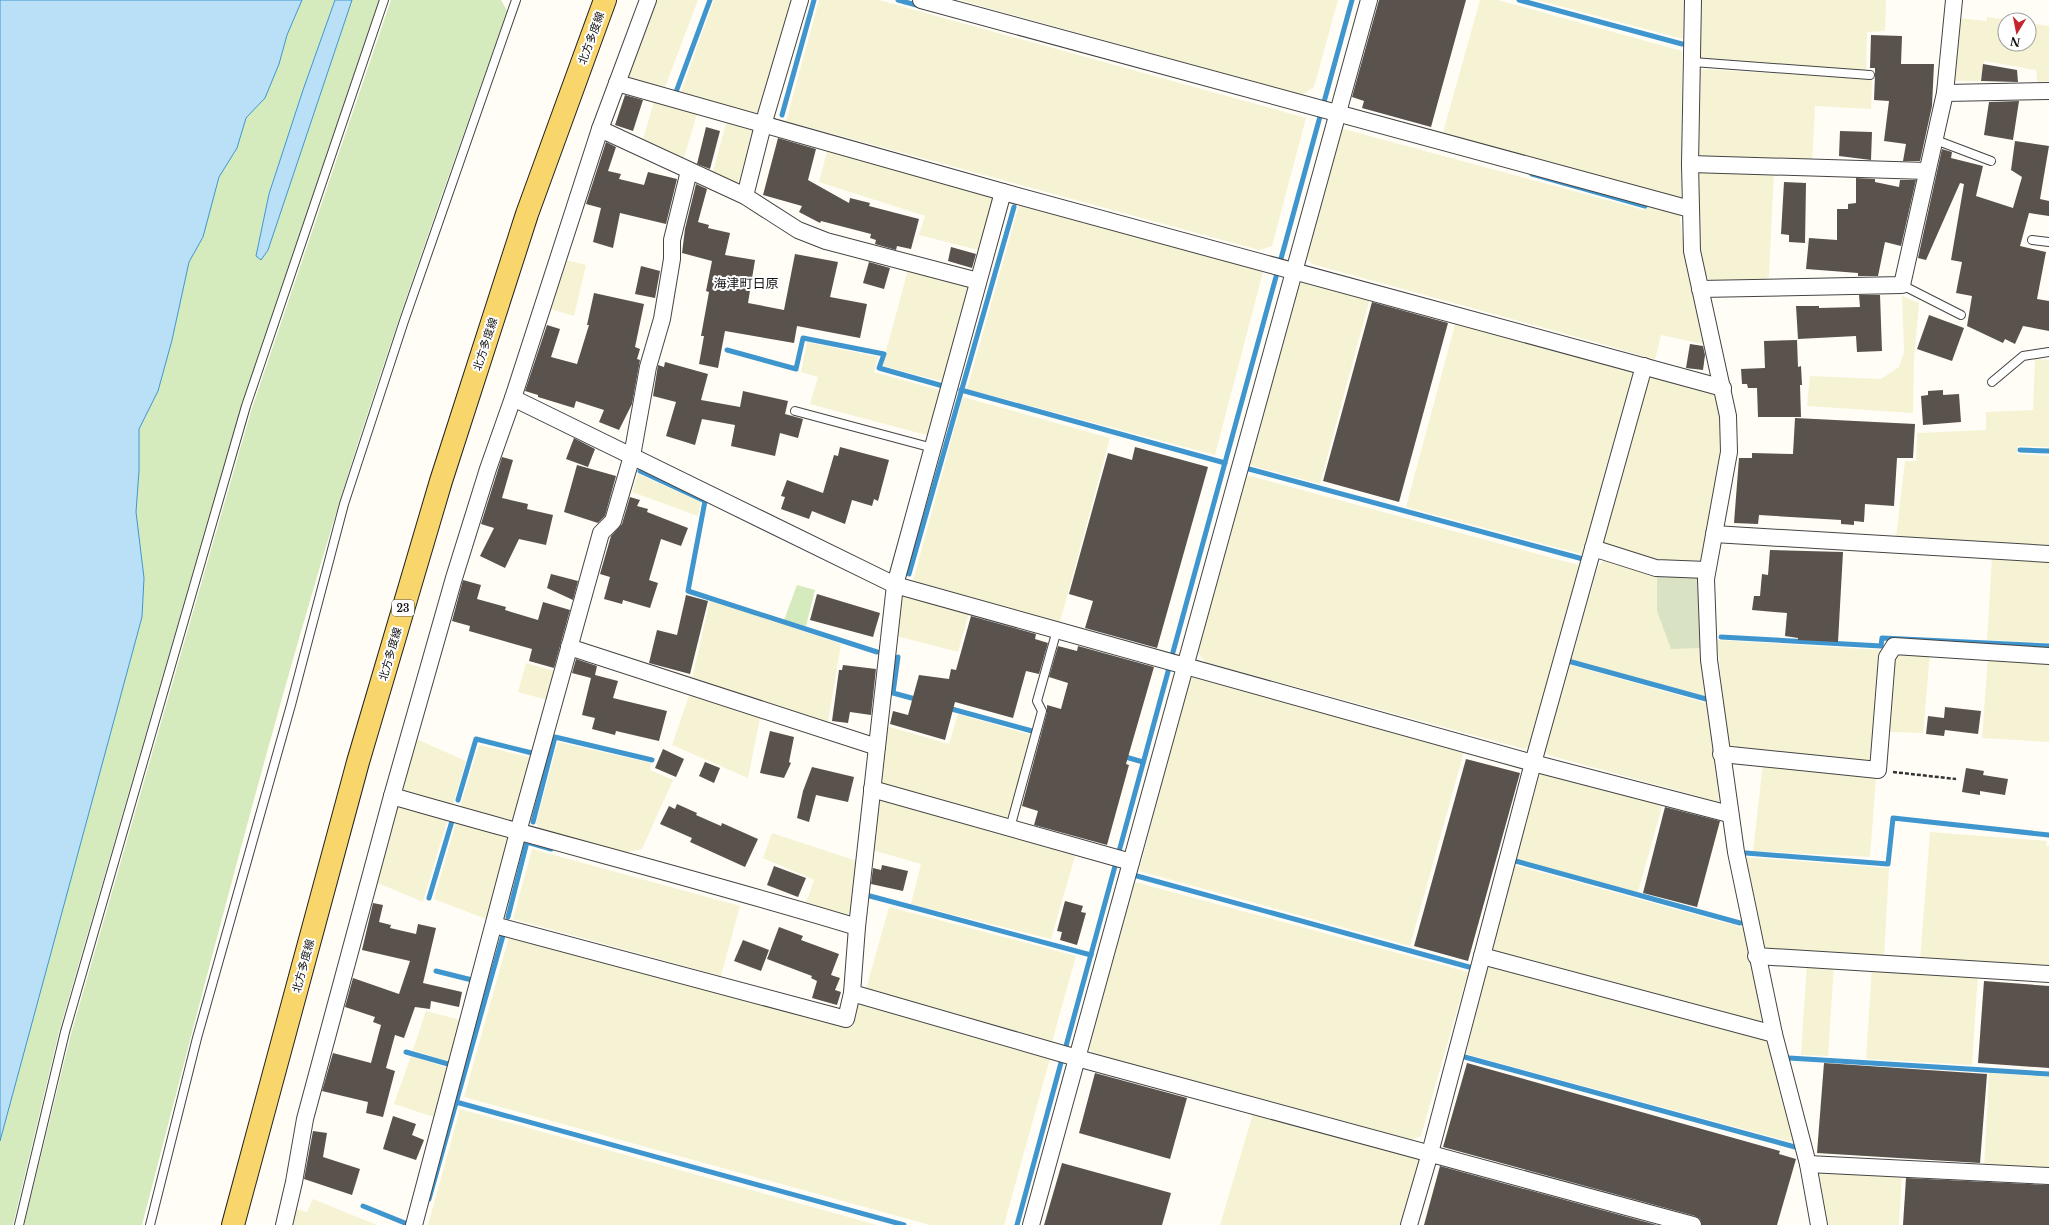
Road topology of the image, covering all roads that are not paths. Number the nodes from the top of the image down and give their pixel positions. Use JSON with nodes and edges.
{"nodes":[{"id":1,"x":384,"y":0,"type":"edge"},
{"id":2,"x":516,"y":0,"type":"edge"},
{"id":3,"x":605,"y":0,"type":"edge"},
{"id":4,"x":648,"y":0,"type":"edge"},
{"id":5,"x":800,"y":0,"type":"edge"},
{"id":6,"x":921,"y":0,"type":"edge"},
{"id":7,"x":1369,"y":0,"type":"edge"},
{"id":8,"x":1693,"y":0,"type":"edge"},
{"id":9,"x":1954,"y":0,"type":"edge"},
{"id":10,"x":1693,"y":62,"type":"junction"},
{"id":11,"x":1870,"y":75,"type":"dead end"},
{"id":12,"x":617,"y":83,"type":"junction"},
{"id":13,"x":2049,"y":91,"type":"edge"},
{"id":14,"x":1945,"y":93,"type":"junction"},
{"id":15,"x":1334,"y":112,"type":"junction"},
{"id":16,"x":763,"y":125,"type":"junction"},
{"id":17,"x":600,"y":128,"type":"junction"},
{"id":18,"x":1934,"y":139,"type":"junction"},
{"id":19,"x":1991,"y":161,"type":"dead end"},
{"id":20,"x":1690,"y":164,"type":"junction"},
{"id":21,"x":689,"y":171,"type":"junction"},
{"id":22,"x":1927,"y":172,"type":"junction"},
{"id":23,"x":1003,"y":192,"type":"junction"},
{"id":24,"x":745,"y":196,"type":"junction"},
{"id":25,"x":1690,"y":209,"type":"junction"},
{"id":26,"x":2032,"y":240,"type":"dead end"},
{"id":27,"x":2049,"y":242,"type":"edge"},
{"id":28,"x":1290,"y":270,"type":"junction"},
{"id":29,"x":978,"y":282,"type":"junction"},
{"id":30,"x":1902,"y":285,"type":"junction"},
{"id":31,"x":1700,"y":289,"type":"junction"},
{"id":32,"x":1960,"y":316,"type":"dead end"},
{"id":33,"x":2049,"y":352,"type":"edge"},
{"id":34,"x":1644,"y":366,"type":"junction"},
{"id":35,"x":1992,"y":382,"type":"dead end"},
{"id":36,"x":1723,"y":388,"type":"junction"},
{"id":37,"x":513,"y":398,"type":"junction"},
{"id":38,"x":795,"y":411,"type":"dead end"},
{"id":39,"x":933,"y":448,"type":"junction"},
{"id":40,"x":632,"y":456,"type":"junction"},
{"id":41,"x":1714,"y":534,"type":"junction"},
{"id":42,"x":1593,"y":548,"type":"junction"},
{"id":43,"x":2049,"y":554,"type":"edge"},
{"id":44,"x":1707,"y":570,"type":"junction"},
{"id":45,"x":895,"y":585,"type":"junction"},
{"id":46,"x":1057,"y":630,"type":"junction"},
{"id":47,"x":569,"y":647,"type":"junction"},
{"id":48,"x":2049,"y":656,"type":"edge"},
{"id":49,"x":1184,"y":666,"type":"junction"},
{"id":50,"x":877,"y":747,"type":"junction"},
{"id":51,"x":1721,"y":754,"type":"junction"},
{"id":52,"x":1533,"y":763,"type":"junction"},
{"id":53,"x":872,"y":789,"type":"junction"},
{"id":54,"x":392,"y":796,"type":"junction"},
{"id":55,"x":1729,"y":814,"type":"junction"},
{"id":56,"x":1010,"y":828,"type":"junction"},
{"id":57,"x":518,"y":832,"type":"junction"},
{"id":58,"x":1128,"y":861,"type":"junction"},
{"id":59,"x":494,"y":925,"type":"junction"},
{"id":60,"x":857,"y":927,"type":"junction"},
{"id":61,"x":1482,"y":956,"type":"junction"},
{"id":62,"x":1756,"y":956,"type":"junction"},
{"id":63,"x":2049,"y":974,"type":"edge"},
{"id":64,"x":852,"y":993,"type":"junction"},
{"id":65,"x":1774,"y":1034,"type":"junction"},
{"id":66,"x":1077,"y":1058,"type":"junction"},
{"id":67,"x":1430,"y":1153,"type":"junction"},
{"id":68,"x":1808,"y":1164,"type":"junction"},
{"id":69,"x":2049,"y":1176,"type":"edge"},
{"id":70,"x":19,"y":1225,"type":"edge"},
{"id":71,"x":150,"y":1225,"type":"edge"},
{"id":72,"x":233,"y":1225,"type":"edge"},
{"id":73,"x":284,"y":1225,"type":"edge"},
{"id":74,"x":414,"y":1225,"type":"edge"},
{"id":75,"x":1031,"y":1225,"type":"edge"},
{"id":76,"x":1409,"y":1225,"type":"edge"},
{"id":77,"x":1693,"y":1225,"type":"edge"},
{"id":78,"x":1819,"y":1225,"type":"edge"}],
"edges":[{"from":1,"to":70,"type":"lane"},
{"from":2,"to":71,"type":"lane"},
{"from":3,"to":72,"type":"main road","name":"北方多度線","number":"23"},
{"from":4,"to":12,"type":"street"},
{"from":5,"to":16,"type":"street"},
{"from":6,"to":15,"type":"street"},
{"from":7,"to":15,"type":"street"},
{"from":8,"to":10,"type":"street"},
{"from":9,"to":14,"type":"street"},
{"from":10,"to":11,"type":"lane"},
{"from":10,"to":20,"type":"street"},
{"from":12,"to":16,"type":"street"},
{"from":12,"to":17,"type":"street"},
{"from":13,"to":14,"type":"street"},
{"from":14,"to":18,"type":"street"},
{"from":15,"to":25,"type":"street"},
{"from":15,"to":28,"type":"street"},
{"from":16,"to":23,"type":"street"},
{"from":16,"to":24,"type":"street"},
{"from":17,"to":21,"type":"street"},
{"from":17,"to":37,"type":"street"},
{"from":18,"to":19,"type":"lane"},
{"from":18,"to":22,"type":"street"},
{"from":20,"to":22,"type":"street"},
{"from":20,"to":25,"type":"street"},
{"from":21,"to":24,"type":"street"},
{"from":21,"to":40,"type":"street"},
{"from":22,"to":30,"type":"street"},
{"from":23,"to":28,"type":"street"},
{"from":23,"to":29,"type":"street"},
{"from":24,"to":29,"type":"street"},
{"from":25,"to":31,"type":"street"},
{"from":26,"to":27,"type":"lane"},
{"from":28,"to":34,"type":"street"},
{"from":28,"to":49,"type":"street"},
{"from":29,"to":39,"type":"street"},
{"from":30,"to":31,"type":"street"},
{"from":30,"to":32,"type":"lane"},
{"from":31,"to":36,"type":"street"},
{"from":33,"to":35,"type":"lane"},
{"from":34,"to":36,"type":"street"},
{"from":34,"to":42,"type":"street"},
{"from":36,"to":41,"type":"street"},
{"from":37,"to":40,"type":"street"},
{"from":37,"to":54,"type":"street"},
{"from":38,"to":39,"type":"lane"},
{"from":39,"to":45,"type":"street"},
{"from":40,"to":45,"type":"street"},
{"from":40,"to":47,"type":"street"},
{"from":41,"to":43,"type":"street"},
{"from":41,"to":44,"type":"street"},
{"from":42,"to":44,"type":"street"},
{"from":42,"to":52,"type":"street"},
{"from":44,"to":51,"type":"street"},
{"from":45,"to":46,"type":"street"},
{"from":45,"to":50,"type":"street"},
{"from":46,"to":49,"type":"street"},
{"from":46,"to":56,"type":"lane"},
{"from":47,"to":50,"type":"street"},
{"from":47,"to":57,"type":"street"},
{"from":48,"to":51,"type":"street"},
{"from":49,"to":52,"type":"street"},
{"from":49,"to":58,"type":"street"},
{"from":50,"to":53,"type":"street"},
{"from":51,"to":55,"type":"street"},
{"from":52,"to":55,"type":"street"},
{"from":52,"to":61,"type":"street"},
{"from":53,"to":56,"type":"street"},
{"from":53,"to":60,"type":"street"},
{"from":54,"to":57,"type":"street"},
{"from":54,"to":73,"type":"street"},
{"from":55,"to":62,"type":"street"},
{"from":56,"to":58,"type":"street"},
{"from":57,"to":59,"type":"street"},
{"from":57,"to":60,"type":"street"},
{"from":58,"to":66,"type":"street"},
{"from":59,"to":64,"type":"street"},
{"from":59,"to":74,"type":"street"},
{"from":60,"to":64,"type":"street"},
{"from":61,"to":65,"type":"street"},
{"from":61,"to":67,"type":"street"},
{"from":62,"to":63,"type":"street"},
{"from":62,"to":65,"type":"street"},
{"from":64,"to":66,"type":"street"},
{"from":65,"to":68,"type":"street"},
{"from":66,"to":67,"type":"street"},
{"from":66,"to":75,"type":"street"},
{"from":67,"to":76,"type":"street"},
{"from":67,"to":77,"type":"street"},
{"from":68,"to":69,"type":"street"},
{"from":68,"to":78,"type":"street"}]}
